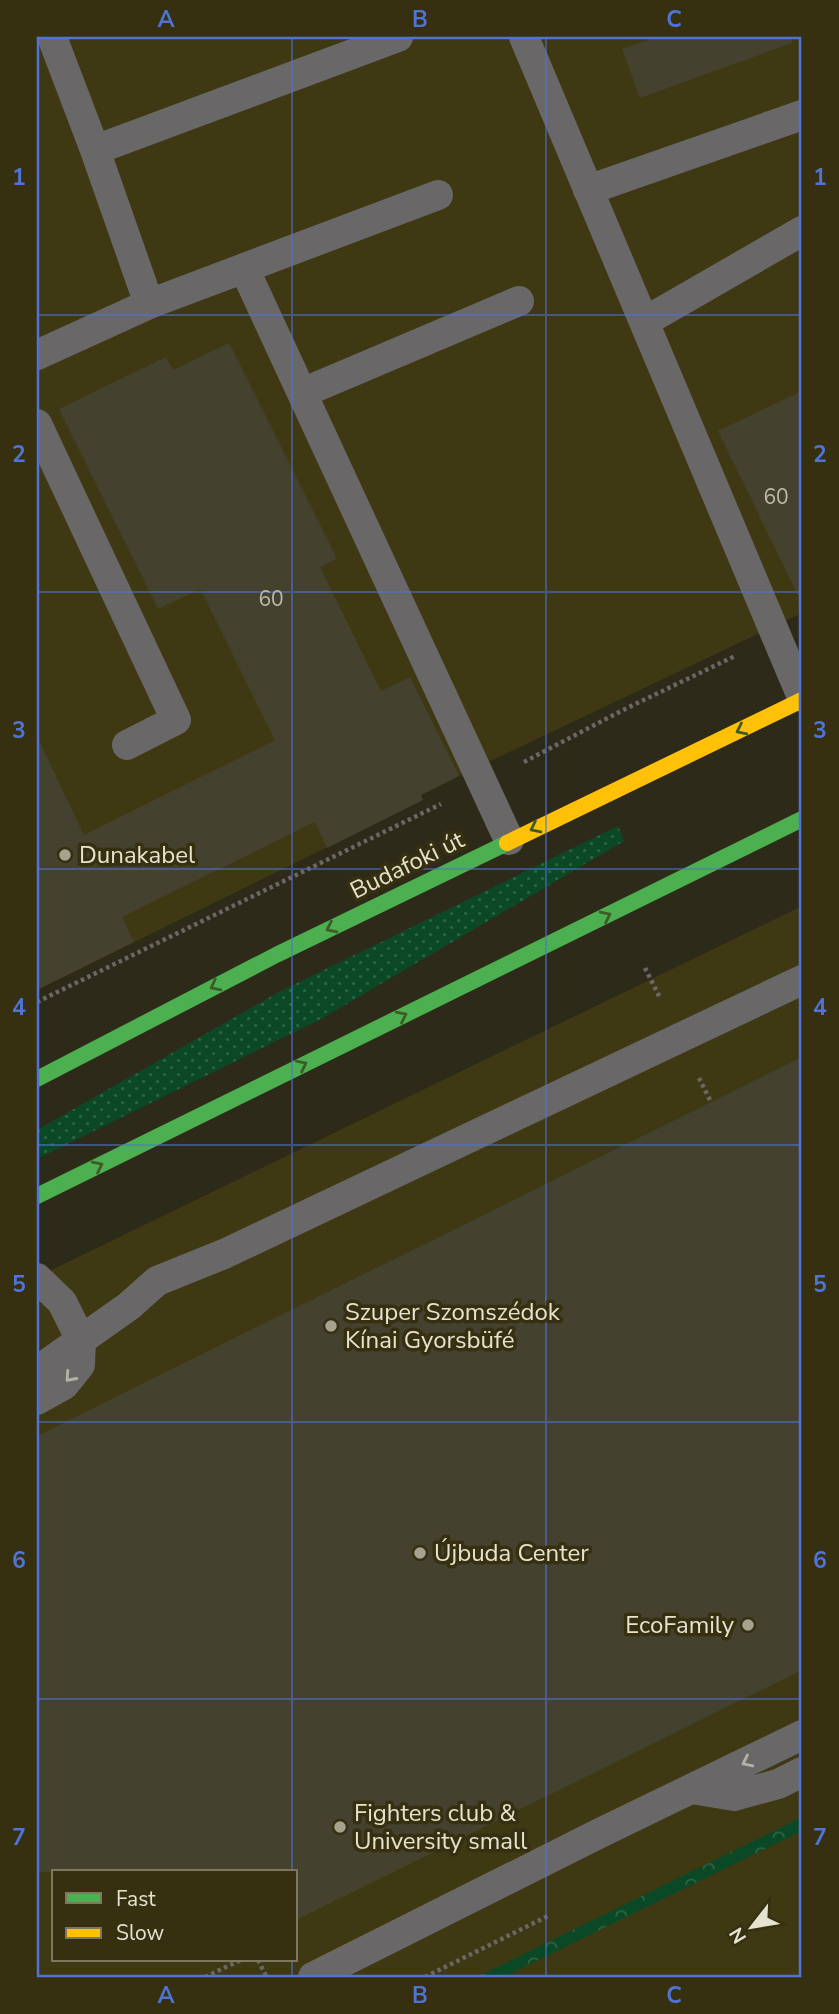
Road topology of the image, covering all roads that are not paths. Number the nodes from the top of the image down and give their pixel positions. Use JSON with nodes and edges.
{"nodes":[{"id":1,"x":52,"y":37,"type":"edge"},
{"id":2,"x":398,"y":37,"type":"edge"},
{"id":3,"x":524,"y":37,"type":"edge"},
{"id":4,"x":802,"y":115,"type":"edge"},
{"id":5,"x":95,"y":150,"type":"junction"},
{"id":6,"x":588,"y":190,"type":"junction"},
{"id":7,"x":438,"y":195,"type":"dead end"},
{"id":8,"x":802,"y":231,"type":"edge"},
{"id":9,"x":244,"y":268,"type":"junction"},
{"id":10,"x":519,"y":301,"type":"dead end"},
{"id":11,"x":149,"y":304,"type":"junction"},
{"id":12,"x":643,"y":322,"type":"junction"},
{"id":13,"x":37,"y":355,"type":"edge"},
{"id":14,"x":302,"y":393,"type":"junction"},
{"id":15,"x":37,"y":424,"type":"edge"},
{"id":16,"x":802,"y":699,"type":"edge"},
{"id":17,"x":127,"y":745,"type":"dead end"},
{"id":18,"x":802,"y":820,"type":"edge"},
{"id":19,"x":509,"y":840,"type":"junction"},
{"id":20,"x":802,"y":980,"type":"edge"},
{"id":21,"x":37,"y":1079,"type":"edge"},
{"id":22,"x":37,"y":1196,"type":"edge"},
{"id":23,"x":37,"y":1278,"type":"edge"},
{"id":24,"x":81,"y":1340,"type":"junction"},
{"id":25,"x":37,"y":1371,"type":"edge"},
{"id":26,"x":37,"y":1400,"type":"edge"},
{"id":27,"x":802,"y":1735,"type":"edge"},
{"id":28,"x":802,"y":1772,"type":"edge"},
{"id":29,"x":692,"y":1789,"type":"junction"},
{"id":30,"x":313,"y":1977,"type":"edge"}],
"edges":[{"from":1,"to":5,"type":"lane"},
{"from":2,"to":5,"type":"lane"},
{"from":3,"to":6,"type":"lane"},
{"from":4,"to":6,"type":"lane"},
{"from":5,"to":11,"type":"lane"},
{"from":6,"to":12,"type":"lane"},
{"from":7,"to":9,"type":"lane"},
{"from":8,"to":12,"type":"lane"},
{"from":9,"to":11,"type":"lane"},
{"from":9,"to":14,"type":"lane"},
{"from":10,"to":14,"type":"lane"},
{"from":11,"to":13,"type":"lane"},
{"from":12,"to":16,"type":"lane"},
{"from":14,"to":19,"type":"lane"},
{"from":15,"to":17,"type":"lane"},
{"from":16,"to":19,"type":"main road","name":"Budafoki út","one_way":true},
{"from":22,"to":18,"type":"main road","one_way":true},
{"from":19,"to":21,"type":"main road","name":"Budafoki út","one_way":true},
{"from":20,"to":24,"type":"lane"},
{"from":23,"to":24,"type":"lane"},
{"from":24,"to":25,"type":"lane"},
{"from":24,"to":26,"type":"lane","one_way":true},
{"from":27,"to":29,"type":"lane","one_way":true},
{"from":28,"to":29,"type":"lane"},
{"from":29,"to":30,"type":"lane"}]}
